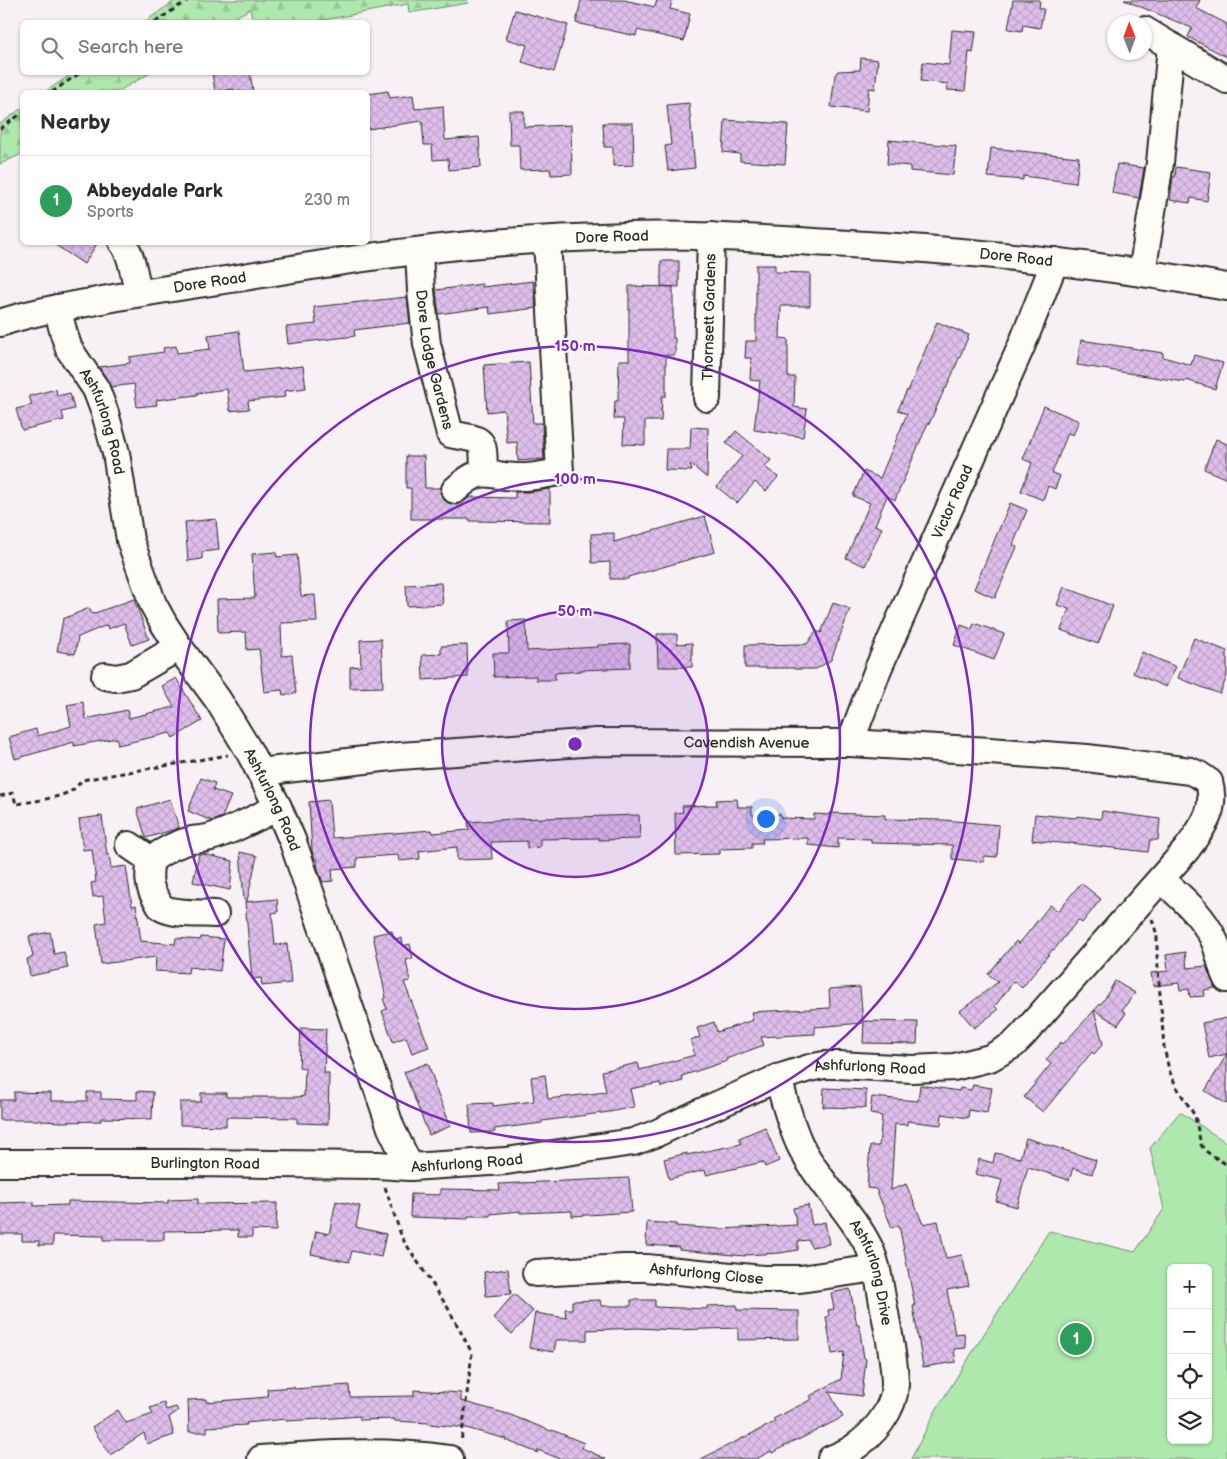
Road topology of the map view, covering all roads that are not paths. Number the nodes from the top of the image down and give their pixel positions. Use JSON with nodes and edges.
{"nodes":[{"id":1,"x":1152,"y":35,"type":"edge"},
{"id":2,"x":1171,"y":46,"type":"junction"},
{"id":3,"x":1227,"y":80,"type":"edge"},
{"id":4,"x":711,"y":236,"type":"junction"},
{"id":5,"x":547,"y":240,"type":"junction"},
{"id":6,"x":124,"y":245,"type":"edge"},
{"id":7,"x":419,"y":251,"type":"junction"},
{"id":8,"x":1055,"y":261,"type":"junction"},
{"id":9,"x":1142,"y":272,"type":"junction"},
{"id":10,"x":1227,"y":287,"type":"edge"},
{"id":11,"x":138,"y":293,"type":"junction"},
{"id":12,"x":58,"y":308,"type":"junction"},
{"id":13,"x":0,"y":323,"type":"edge"},
{"id":14,"x":707,"y":398,"type":"dead end"},
{"id":15,"x":484,"y":472,"type":"junction"},
{"id":16,"x":455,"y":490,"type":"dead end"},
{"id":17,"x":178,"y":647,"type":"junction"},
{"id":18,"x":105,"y":676,"type":"dead end"},
{"id":19,"x":850,"y":743,"type":"junction"},
{"id":20,"x":255,"y":762,"type":"junction"},
{"id":21,"x":1218,"y":777,"type":"edge"},
{"id":22,"x":278,"y":807,"type":"junction"},
{"id":23,"x":129,"y":845,"type":"dead end"},
{"id":24,"x":151,"y":860,"type":"junction"},
{"id":25,"x":1161,"y":879,"type":"junction"},
{"id":26,"x":215,"y":914,"type":"dead end"},
{"id":27,"x":1227,"y":979,"type":"edge"},
{"id":28,"x":778,"y":1078,"type":"junction"},
{"id":29,"x":0,"y":1163,"type":"edge"},
{"id":30,"x":410,"y":1167,"type":"junction"},
{"id":31,"x":876,"y":1268,"type":"junction"},
{"id":32,"x":536,"y":1273,"type":"dead end"},
{"id":33,"x":455,"y":1454,"type":"edge"},
{"id":34,"x":261,"y":1459,"type":"edge"},
{"id":35,"x":831,"y":1459,"type":"edge"}],
"edges":[{"from":1,"to":2,"type":"street"},
{"from":2,"to":3,"type":"street"},
{"from":2,"to":9,"type":"street"},
{"from":4,"to":5,"type":"street","name":"Dore Road"},
{"from":4,"to":8,"type":"street","name":"Dore Road"},
{"from":4,"to":14,"type":"street","name":"Thornsett Gardens"},
{"from":5,"to":7,"type":"street","name":"Dore Road"},
{"from":5,"to":15,"type":"street"},
{"from":6,"to":11,"type":"street"},
{"from":7,"to":11,"type":"street","name":"Dore Road"},
{"from":7,"to":15,"type":"street","name":"Dore Lodge Gardens"},
{"from":8,"to":9,"type":"street","name":"Dore Road"},
{"from":8,"to":19,"type":"street","name":"Victor Road"},
{"from":9,"to":10,"type":"street","name":"Dore Road"},
{"from":11,"to":12,"type":"street","name":"Dore Road"},
{"from":12,"to":13,"type":"street","name":"Dore Road"},
{"from":12,"to":17,"type":"street","name":"Ashfurlong Road"},
{"from":15,"to":16,"type":"street"},
{"from":17,"to":18,"type":"street"},
{"from":17,"to":20,"type":"street","name":"Ashfurlong Road"},
{"from":19,"to":20,"type":"street","name":"Cavendish Avenue"},
{"from":19,"to":21,"type":"street","name":"Cavendish Avenue"},
{"from":20,"to":22,"type":"street","name":"Ashfurlong Road"},
{"from":21,"to":25,"type":"street","name":"Ashfurlong Road"},
{"from":22,"to":24,"type":"street"},
{"from":22,"to":30,"type":"street","name":"Ashfurlong Road"},
{"from":23,"to":24,"type":"street"},
{"from":24,"to":26,"type":"street"},
{"from":25,"to":27,"type":"street"},
{"from":25,"to":28,"type":"street","name":"Ashfurlong Road"},
{"from":28,"to":30,"type":"street","name":"Ashfurlong Road"},
{"from":28,"to":31,"type":"street","name":"Ashfurlong Drive"},
{"from":29,"to":30,"type":"street","name":"Burlington Road"},
{"from":31,"to":32,"type":"street","name":"Ashfurlong Close"},
{"from":31,"to":35,"type":"street","name":"Ashfurlong Drive"},
{"from":33,"to":34,"type":"street"}]}
